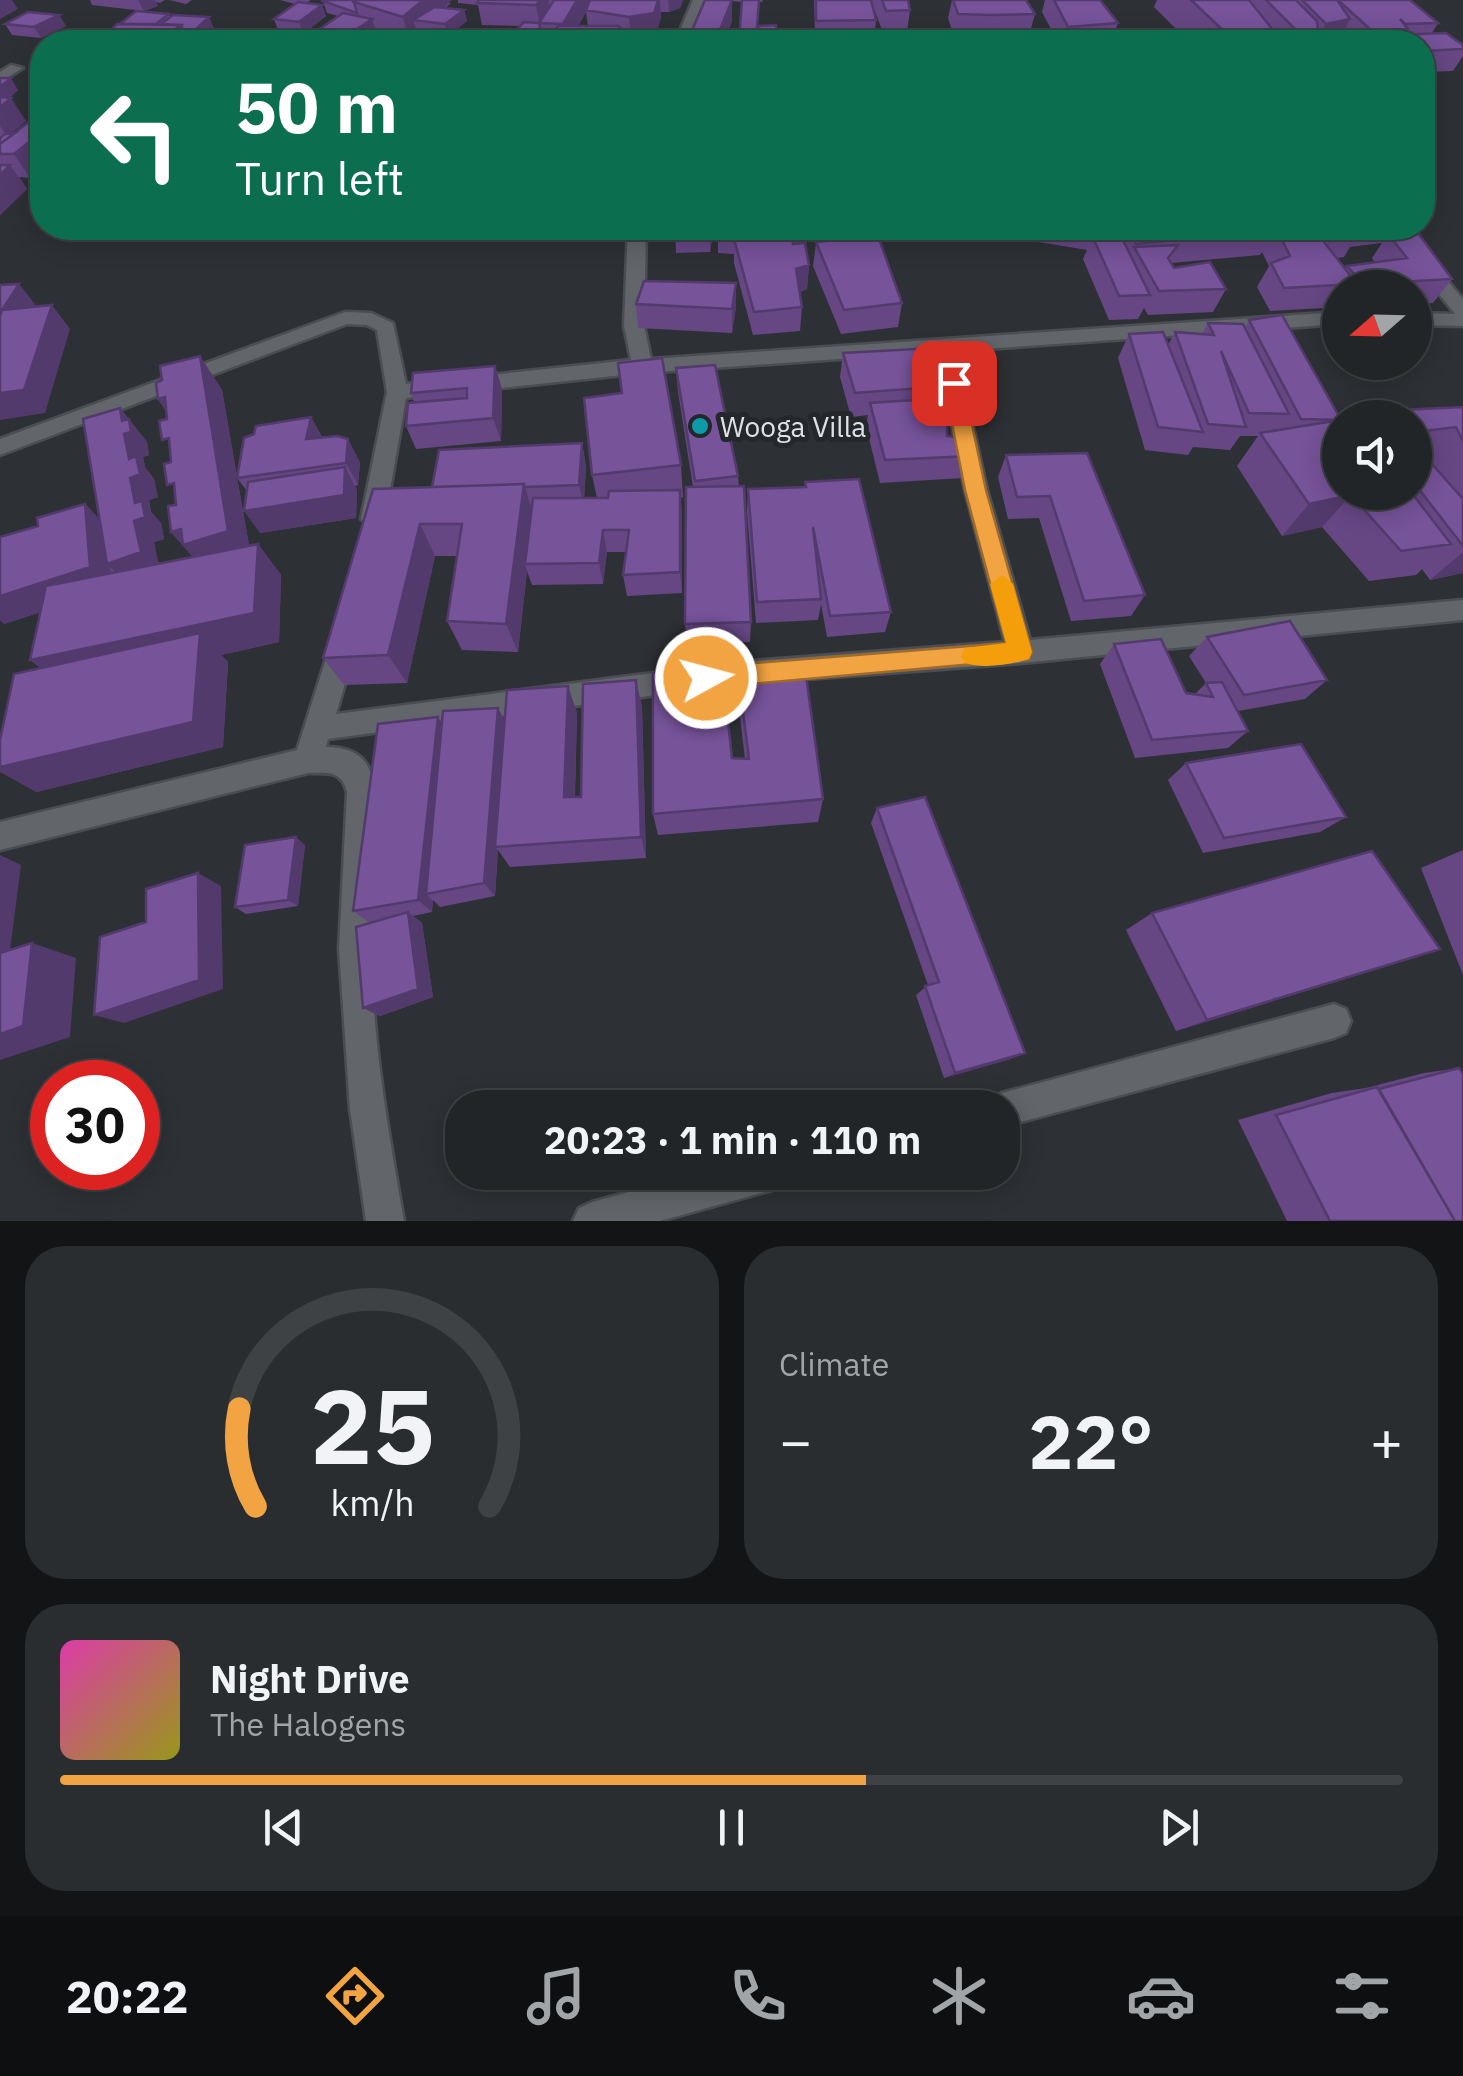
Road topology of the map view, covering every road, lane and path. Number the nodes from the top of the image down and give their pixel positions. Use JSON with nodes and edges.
{"nodes":[{"id":1,"x":700,"y":0,"type":"edge"},
{"id":2,"x":686,"y":30,"type":"edge"},
{"id":3,"x":16,"y":68,"type":"dead end"},
{"id":4,"x":0,"y":78,"type":"edge"},
{"id":5,"x":637,"y":240,"type":"edge"},
{"id":6,"x":1404,"y":240,"type":"edge"},
{"id":7,"x":1463,"y":311,"type":"edge"},
{"id":8,"x":1322,"y":319,"type":"edge"},
{"id":9,"x":1432,"y":319,"type":"edge"},
{"id":10,"x":1463,"y":320,"type":"edge"},
{"id":11,"x":946,"y":348,"type":"junction"},
{"id":12,"x":642,"y":366,"type":"junction"},
{"id":13,"x":397,"y":392,"type":"junction"},
{"id":14,"x":0,"y":447,"type":"edge"},
{"id":15,"x":368,"y":546,"type":"edge"},
{"id":16,"x":1463,"y":610,"type":"edge"},
{"id":17,"x":350,"y":620,"type":"edge"},
{"id":18,"x":1020,"y":652,"type":"junction"},
{"id":19,"x":320,"y":728,"type":"junction"},
{"id":20,"x":308,"y":760,"type":"junction"},
{"id":21,"x":0,"y":836,"type":"edge"},
{"id":22,"x":1334,"y":1021,"type":"dead end"},
{"id":23,"x":1020,"y":1105,"type":"edge"},
{"id":24,"x":706,"y":1190,"type":"edge"},
{"id":25,"x":385,"y":1221,"type":"edge"},
{"id":26,"x":592,"y":1221,"type":"edge"}],
"edges":[{"from":1,"to":2,"type":"street"},
{"from":3,"to":4,"type":"street"},
{"from":5,"to":12,"type":"street"},
{"from":6,"to":7,"type":"street"},
{"from":8,"to":11,"type":"street"},
{"from":9,"to":10,"type":"street"},
{"from":11,"to":12,"type":"street"},
{"from":11,"to":18,"type":"street"},
{"from":12,"to":13,"type":"street"},
{"from":13,"to":14,"type":"street"},
{"from":13,"to":15,"type":"street"},
{"from":16,"to":18,"type":"street"},
{"from":17,"to":19,"type":"street"},
{"from":18,"to":19,"type":"street"},
{"from":19,"to":20,"type":"street"},
{"from":20,"to":21,"type":"street"},
{"from":20,"to":25,"type":"street"},
{"from":22,"to":23,"type":"street"},
{"from":24,"to":26,"type":"street"}]}
